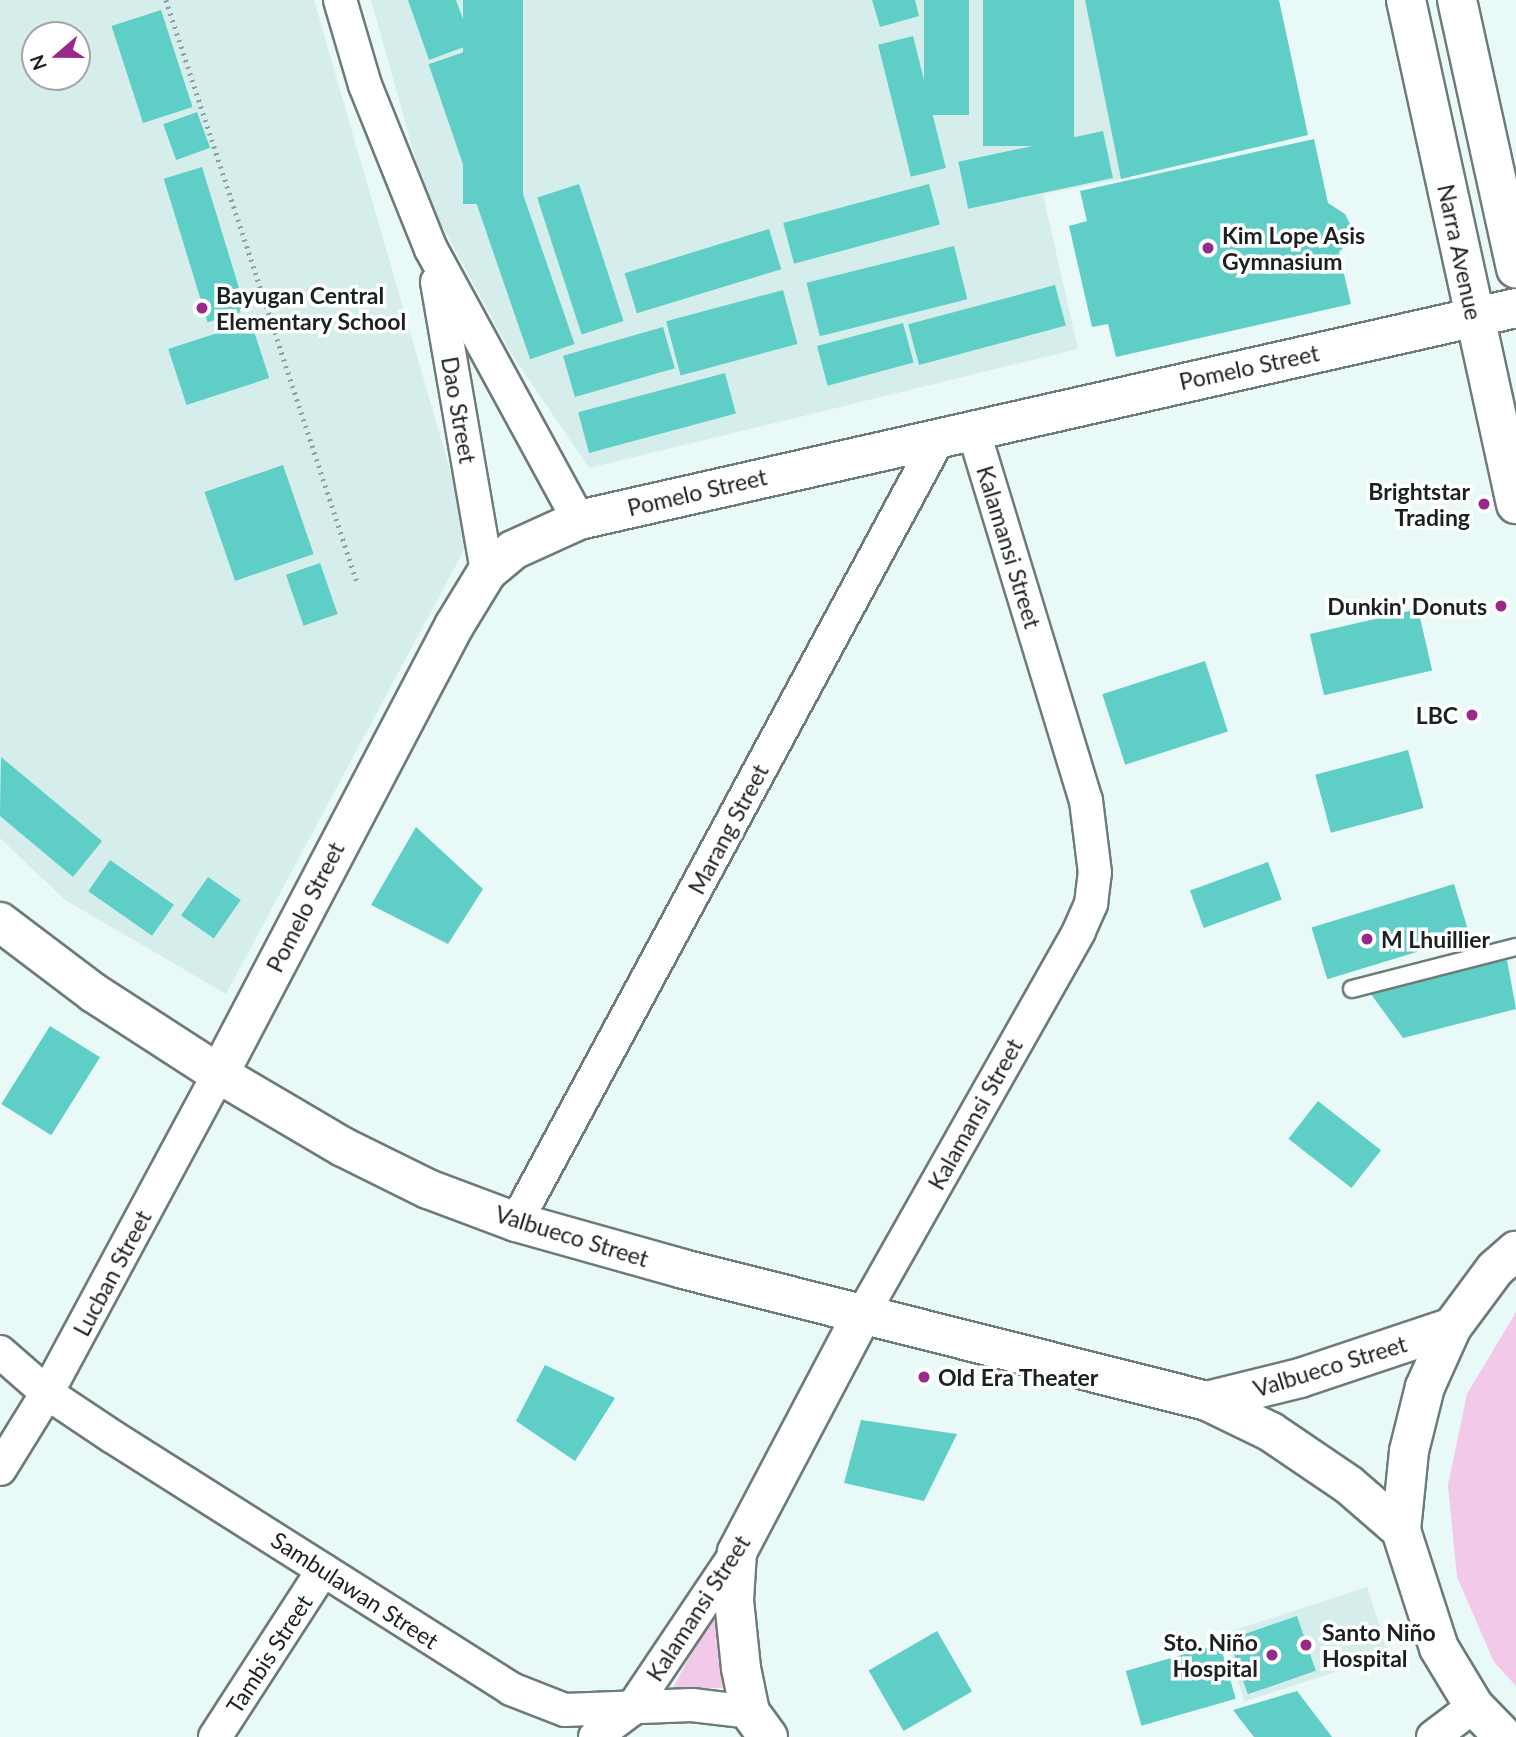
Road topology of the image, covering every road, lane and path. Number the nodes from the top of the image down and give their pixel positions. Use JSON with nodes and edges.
{"nodes":[{"id":1,"x":166,"y":0,"type":"edge"},
{"id":2,"x":340,"y":0,"type":"edge"},
{"id":3,"x":1406,"y":0,"type":"edge"},
{"id":4,"x":1457,"y":0,"type":"edge"},
{"id":5,"x":431,"y":249,"type":"junction"},
{"id":6,"x":1516,"y":269,"type":"edge"},
{"id":7,"x":1516,"y":308,"type":"edge"},
{"id":8,"x":1474,"y":317,"type":"junction"},
{"id":9,"x":956,"y":432,"type":"junction"},
{"id":10,"x":1516,"y":504,"type":"edge"},
{"id":11,"x":579,"y":520,"type":"junction"},
{"id":12,"x":487,"y":572,"type":"junction"},
{"id":13,"x":357,"y":582,"type":"dead end"},
{"id":14,"x":0,"y":922,"type":"edge"},
{"id":15,"x":1516,"y":947,"type":"edge"},
{"id":16,"x":1352,"y":989,"type":"dead end"},
{"id":17,"x":219,"y":1074,"type":"junction"},
{"id":18,"x":516,"y":1222,"type":"junction"},
{"id":19,"x":1516,"y":1251,"type":"edge"},
{"id":20,"x":860,"y":1317,"type":"junction"},
{"id":21,"x":1452,"y":1326,"type":"junction"},
{"id":22,"x":0,"y":1352,"type":"edge"},
{"id":23,"x":47,"y":1393,"type":"junction"},
{"id":24,"x":1207,"y":1401,"type":"junction"},
{"id":25,"x":0,"y":1469,"type":"edge"},
{"id":26,"x":1401,"y":1530,"type":"junction"},
{"id":27,"x":737,"y":1552,"type":"junction"},
{"id":28,"x":323,"y":1570,"type":"junction"},
{"id":29,"x":1474,"y":1706,"type":"junction"},
{"id":30,"x":631,"y":1710,"type":"junction"},
{"id":31,"x":759,"y":1724,"type":"edge"},
{"id":32,"x":215,"y":1737,"type":"edge"},
{"id":33,"x":595,"y":1737,"type":"edge"},
{"id":34,"x":1433,"y":1737,"type":"edge"},
{"id":35,"x":1504,"y":1737,"type":"edge"}],
"edges":[{"from":1,"to":13,"type":"path"},
{"from":2,"to":5,"type":"street","name":"Dao Street"},
{"from":3,"to":8,"type":"main road","name":"Narra Avenue"},
{"from":4,"to":6,"type":"main road"},
{"from":5,"to":11,"type":"street","name":"Dao Street"},
{"from":5,"to":12,"type":"street","name":"Dao Street"},
{"from":7,"to":8,"type":"main road","name":"Pomelo Street"},
{"from":8,"to":9,"type":"main road","name":"Pomelo Street"},
{"from":8,"to":10,"type":"main road","name":"Narra Avenue"},
{"from":9,"to":11,"type":"main road","name":"Pomelo Street"},
{"from":9,"to":18,"type":"street","name":"Marang Street"},
{"from":9,"to":20,"type":"street","name":"Kalamansi Street"},
{"from":11,"to":12,"type":"main road","name":"Pomelo Street"},
{"from":12,"to":17,"type":"main road","name":"Pomelo Street"},
{"from":14,"to":17,"type":"main road","name":"Valbueco Street"},
{"from":15,"to":16,"type":"lane"},
{"from":17,"to":18,"type":"main road","name":"Valbueco Street"},
{"from":17,"to":23,"type":"street","name":"Lucban Street"},
{"from":18,"to":20,"type":"main road","name":"Valbueco Street"},
{"from":19,"to":21,"type":"main road"},
{"from":20,"to":24,"type":"main road","name":"Valbueco Street"},
{"from":20,"to":27,"type":"main road","name":"Kalamansi Street"},
{"from":21,"to":24,"type":"main road","name":"Valbueco Street"},
{"from":21,"to":26,"type":"main road"},
{"from":22,"to":23,"type":"street","name":"Sambulawan Street"},
{"from":23,"to":25,"type":"street","name":"Lucban Street"},
{"from":23,"to":28,"type":"street","name":"Sambulawan Street"},
{"from":24,"to":26,"type":"main road","name":"Valbueco Street"},
{"from":26,"to":29,"type":"main road"},
{"from":27,"to":30,"type":"street","name":"Kalamansi Street"},
{"from":27,"to":31,"type":"main road","name":"Sambulawan Street"},
{"from":28,"to":30,"type":"street","name":"Sambulawan Street"},
{"from":28,"to":32,"type":"street","name":"Tambis Street"},
{"from":29,"to":34,"type":"street"},
{"from":29,"to":35,"type":"main road"},
{"from":30,"to":31,"type":"street","name":"Sambulawan Street"},
{"from":30,"to":33,"type":"street","name":"Kalamansi Street"}]}
